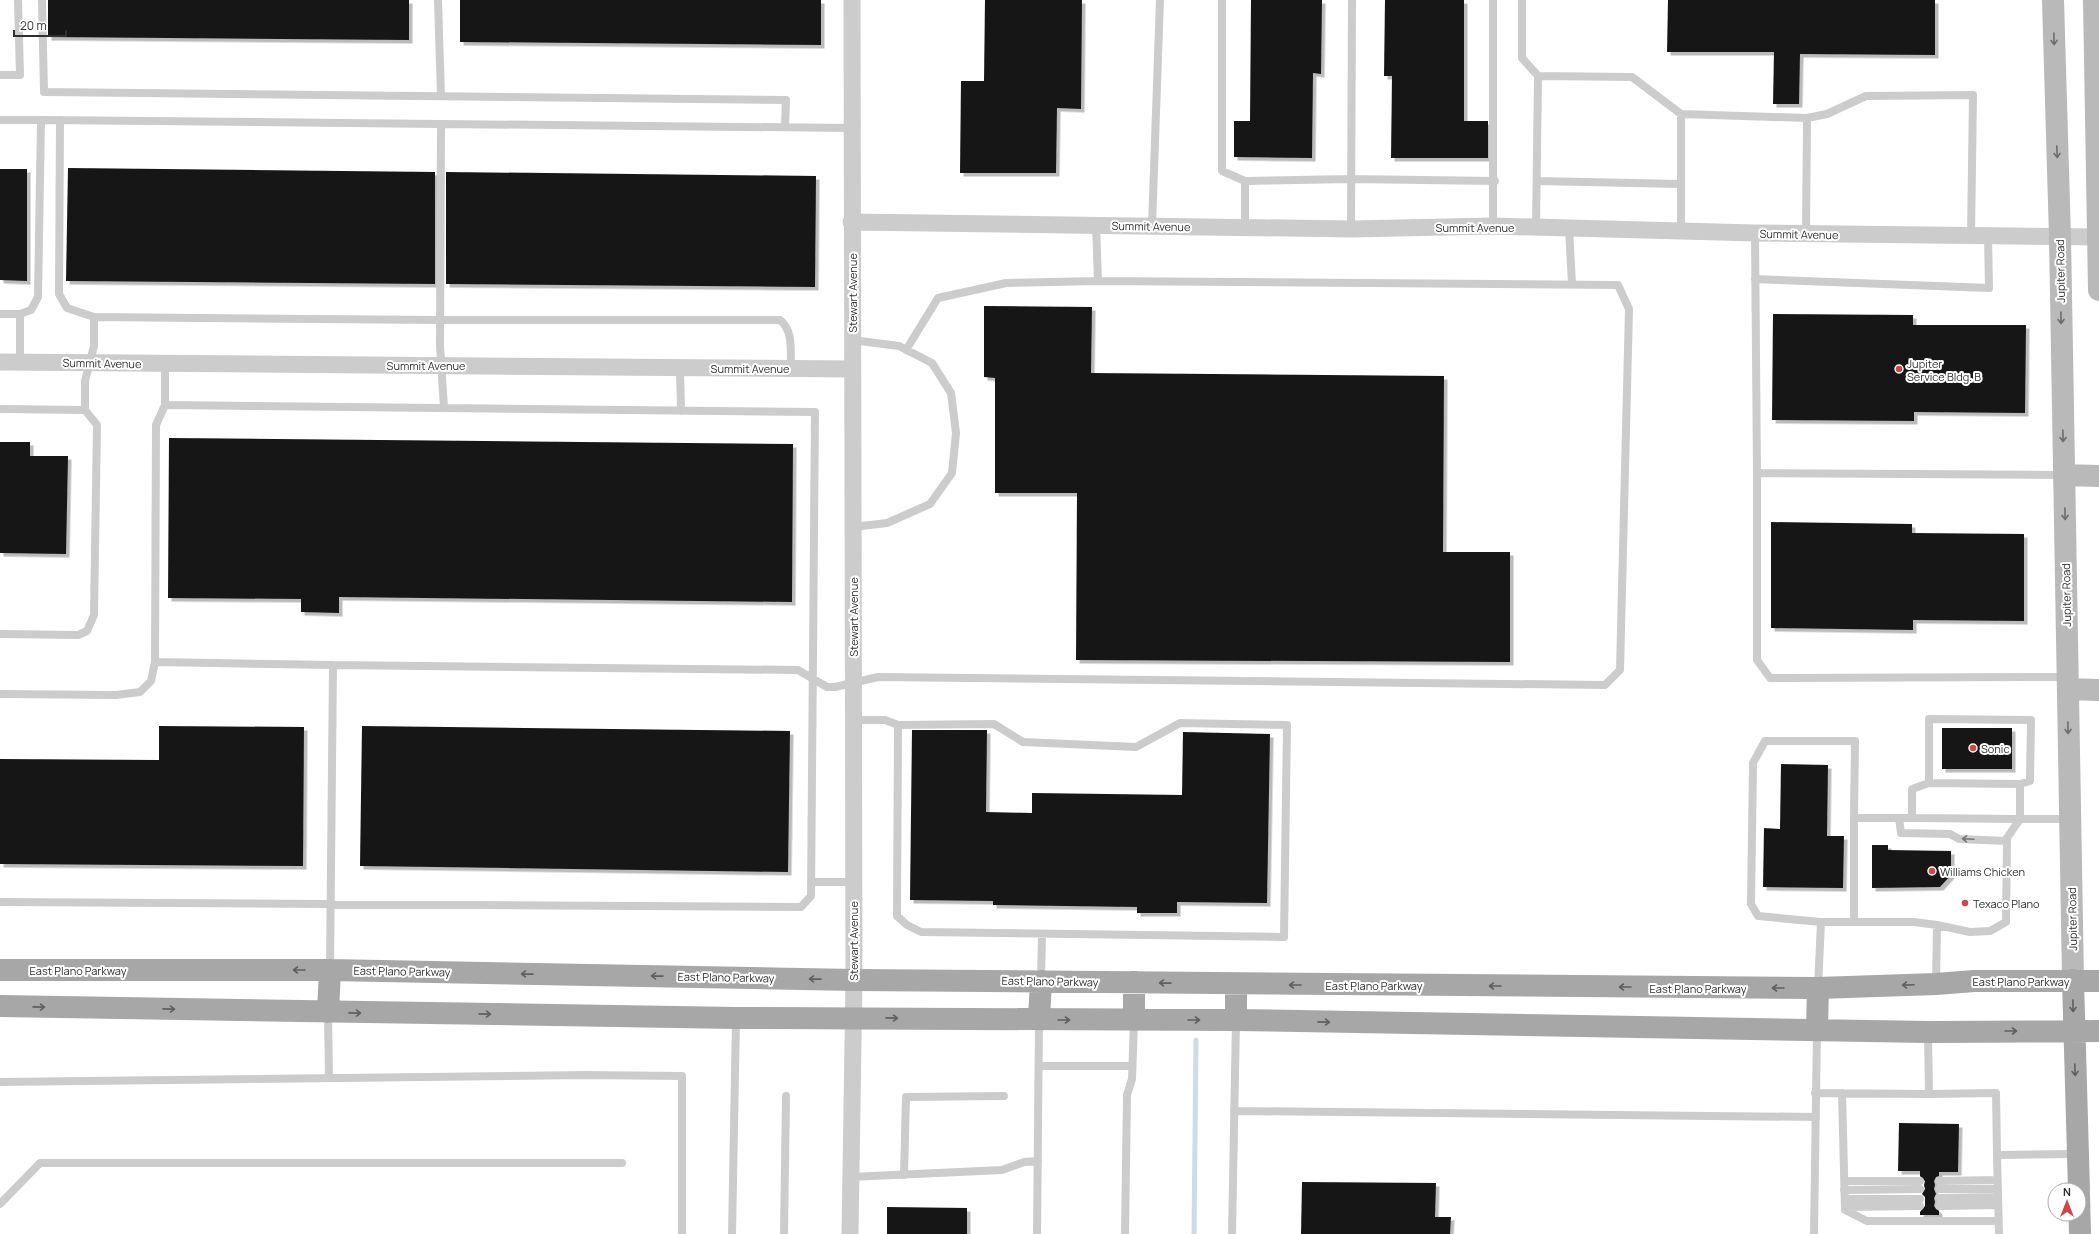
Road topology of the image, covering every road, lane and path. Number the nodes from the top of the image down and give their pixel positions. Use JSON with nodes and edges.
{"nodes":[{"id":1,"x":18,"y":0,"type":"edge"},
{"id":2,"x":42,"y":0,"type":"edge"},
{"id":3,"x":438,"y":0,"type":"edge"},
{"id":4,"x":852,"y":0,"type":"edge"},
{"id":5,"x":1160,"y":0,"type":"edge"},
{"id":6,"x":1222,"y":0,"type":"edge"},
{"id":7,"x":1352,"y":0,"type":"edge"},
{"id":8,"x":1493,"y":0,"type":"edge"},
{"id":9,"x":1522,"y":0,"type":"edge"},
{"id":10,"x":2053,"y":0,"type":"edge"},
{"id":11,"x":2094,"y":0,"type":"edge"},
{"id":12,"x":0,"y":75,"type":"edge"},
{"id":13,"x":1538,"y":76,"type":"junction"},
{"id":14,"x":441,"y":96,"type":"junction"},
{"id":15,"x":1681,"y":114,"type":"junction"},
{"id":16,"x":1807,"y":118,"type":"junction"},
{"id":17,"x":0,"y":120,"type":"edge"},
{"id":18,"x":41,"y":120,"type":"junction"},
{"id":19,"x":60,"y":120,"type":"junction"},
{"id":20,"x":441,"y":124,"type":"junction"},
{"id":21,"x":785,"y":128,"type":"junction"},
{"id":22,"x":852,"y":128,"type":"junction"},
{"id":23,"x":1351,"y":179,"type":"junction"},
{"id":24,"x":1245,"y":181,"type":"junction"},
{"id":25,"x":1495,"y":181,"type":"junction"},
{"id":26,"x":1537,"y":181,"type":"junction"},
{"id":27,"x":1681,"y":184,"type":"junction"},
{"id":28,"x":851,"y":222,"type":"junction"},
{"id":29,"x":1096,"y":225,"type":"junction"},
{"id":30,"x":1152,"y":226,"type":"junction"},
{"id":31,"x":1493,"y":226,"type":"junction"},
{"id":32,"x":1245,"y":227,"type":"junction"},
{"id":33,"x":1536,"y":227,"type":"junction"},
{"id":34,"x":1569,"y":228,"type":"junction"},
{"id":35,"x":1351,"y":229,"type":"junction"},
{"id":36,"x":1681,"y":232,"type":"junction"},
{"id":37,"x":1755,"y":234,"type":"junction"},
{"id":38,"x":1806,"y":234,"type":"junction"},
{"id":39,"x":1971,"y":236,"type":"junction"},
{"id":40,"x":1988,"y":236,"type":"junction"},
{"id":41,"x":2060,"y":237,"type":"junction"},
{"id":42,"x":2098,"y":237,"type":"edge"},
{"id":43,"x":1755,"y":279,"type":"junction"},
{"id":44,"x":1098,"y":281,"type":"junction"},
{"id":45,"x":1572,"y":284,"type":"junction"},
{"id":46,"x":2099,"y":290,"type":"edge"},
{"id":47,"x":0,"y":314,"type":"edge"},
{"id":48,"x":20,"y":314,"type":"junction"},
{"id":49,"x":94,"y":317,"type":"junction"},
{"id":50,"x":441,"y":320,"type":"junction"},
{"id":51,"x":852,"y":340,"type":"junction"},
{"id":52,"x":906,"y":350,"type":"junction"},
{"id":53,"x":0,"y":362,"type":"edge"},
{"id":54,"x":20,"y":362,"type":"junction"},
{"id":55,"x":89,"y":362,"type":"junction"},
{"id":56,"x":165,"y":363,"type":"junction"},
{"id":57,"x":442,"y":365,"type":"junction"},
{"id":58,"x":680,"y":368,"type":"junction"},
{"id":59,"x":791,"y":368,"type":"junction"},
{"id":60,"x":852,"y":369,"type":"junction"},
{"id":61,"x":165,"y":405,"type":"junction"},
{"id":62,"x":444,"y":408,"type":"junction"},
{"id":63,"x":0,"y":409,"type":"edge"},
{"id":64,"x":85,"y":410,"type":"junction"},
{"id":65,"x":681,"y":411,"type":"junction"},
{"id":66,"x":1757,"y":473,"type":"junction"},
{"id":67,"x":2064,"y":475,"type":"junction"},
{"id":68,"x":2099,"y":476,"type":"edge"},
{"id":69,"x":852,"y":527,"type":"junction"},
{"id":70,"x":0,"y":634,"type":"edge"},
{"id":71,"x":155,"y":662,"type":"junction"},
{"id":72,"x":333,"y":665,"type":"junction"},
{"id":73,"x":813,"y":678,"type":"junction"},
{"id":74,"x":853,"y":682,"type":"junction"},
{"id":75,"x":2068,"y":683,"type":"junction"},
{"id":76,"x":2099,"y":690,"type":"edge"},
{"id":77,"x":0,"y":694,"type":"edge"},
{"id":78,"x":853,"y":720,"type":"junction"},
{"id":79,"x":898,"y":725,"type":"junction"},
{"id":80,"x":1929,"y":783,"type":"junction"},
{"id":81,"x":2020,"y":784,"type":"junction"},
{"id":82,"x":1854,"y":818,"type":"junction"},
{"id":83,"x":1899,"y":818,"type":"junction"},
{"id":84,"x":1912,"y":818,"type":"junction"},
{"id":85,"x":2020,"y":819,"type":"junction"},
{"id":86,"x":2070,"y":819,"type":"junction"},
{"id":87,"x":2007,"y":841,"type":"junction"},
{"id":88,"x":811,"y":882,"type":"junction"},
{"id":89,"x":853,"y":882,"type":"junction"},
{"id":90,"x":0,"y":902,"type":"edge"},
{"id":91,"x":331,"y":905,"type":"junction"},
{"id":92,"x":1821,"y":922,"type":"junction"},
{"id":93,"x":1854,"y":922,"type":"junction"},
{"id":94,"x":1937,"y":925,"type":"junction"},
{"id":95,"x":1042,"y":934,"type":"junction"},
{"id":96,"x":0,"y":970,"type":"edge"},
{"id":97,"x":330,"y":970,"type":"junction"},
{"id":98,"x":854,"y":980,"type":"junction"},
{"id":99,"x":2072,"y":980,"type":"junction"},
{"id":100,"x":1041,"y":981,"type":"junction"},
{"id":101,"x":2099,"y":981,"type":"edge"},
{"id":102,"x":1134,"y":982,"type":"junction"},
{"id":103,"x":1236,"y":984,"type":"junction"},
{"id":104,"x":1936,"y":984,"type":"junction"},
{"id":105,"x":1818,"y":988,"type":"junction"},
{"id":106,"x":0,"y":1006,"type":"edge"},
{"id":107,"x":328,"y":1012,"type":"junction"},
{"id":108,"x":853,"y":1017,"type":"junction"},
{"id":109,"x":736,"y":1018,"type":"junction"},
{"id":110,"x":1039,"y":1020,"type":"junction"},
{"id":111,"x":1134,"y":1020,"type":"junction"},
{"id":112,"x":1236,"y":1020,"type":"junction"},
{"id":113,"x":1817,"y":1030,"type":"junction"},
{"id":114,"x":2099,"y":1030,"type":"edge"},
{"id":115,"x":2074,"y":1031,"type":"junction"},
{"id":116,"x":1928,"y":1032,"type":"junction"},
{"id":117,"x":1039,"y":1066,"type":"junction"},
{"id":118,"x":1132,"y":1066,"type":"junction"},
{"id":119,"x":329,"y":1078,"type":"junction"},
{"id":120,"x":0,"y":1082,"type":"edge"},
{"id":121,"x":1815,"y":1093,"type":"junction"},
{"id":122,"x":1842,"y":1093,"type":"junction"},
{"id":123,"x":1929,"y":1094,"type":"junction"},
{"id":124,"x":786,"y":1096,"type":"dead end"},
{"id":125,"x":1004,"y":1096,"type":"dead end"},
{"id":126,"x":1234,"y":1111,"type":"junction"},
{"id":127,"x":1815,"y":1117,"type":"junction"},
{"id":128,"x":2078,"y":1154,"type":"junction"},
{"id":129,"x":1997,"y":1155,"type":"junction"},
{"id":130,"x":1038,"y":1161,"type":"junction"},
{"id":131,"x":622,"y":1163,"type":"dead end"},
{"id":132,"x":904,"y":1175,"type":"junction"},
{"id":133,"x":851,"y":1177,"type":"junction"},
{"id":134,"x":1845,"y":1181,"type":"junction"},
{"id":135,"x":2079,"y":1182,"type":"edge"},
{"id":136,"x":1939,"y":1185,"type":"dead end"},
{"id":137,"x":1844,"y":1190,"type":"junction"},
{"id":138,"x":1998,"y":1193,"type":"junction"},
{"id":139,"x":1920,"y":1202,"type":"dead end"},
{"id":140,"x":1939,"y":1202,"type":"dead end"},
{"id":141,"x":1845,"y":1203,"type":"junction"},
{"id":142,"x":0,"y":1204,"type":"edge"},
{"id":143,"x":1998,"y":1221,"type":"junction"},
{"id":144,"x":2080,"y":1222,"type":"edge"},
{"id":145,"x":682,"y":1234,"type":"edge"},
{"id":146,"x":732,"y":1234,"type":"edge"},
{"id":147,"x":784,"y":1234,"type":"edge"},
{"id":148,"x":850,"y":1234,"type":"edge"},
{"id":149,"x":1037,"y":1234,"type":"edge"},
{"id":150,"x":1125,"y":1234,"type":"edge"},
{"id":151,"x":1232,"y":1234,"type":"edge"},
{"id":152,"x":1814,"y":1234,"type":"edge"},
{"id":153,"x":1999,"y":1234,"type":"edge"},
{"id":154,"x":2080,"y":1234,"type":"edge"}],
"edges":[{"from":1,"to":12,"type":"lane"},
{"from":2,"to":14,"type":"lane"},
{"from":3,"to":14,"type":"lane"},
{"from":4,"to":22,"type":"street","name":"Stewart Avenue"},
{"from":5,"to":30,"type":"lane"},
{"from":6,"to":24,"type":"lane"},
{"from":7,"to":23,"type":"lane"},
{"from":8,"to":25,"type":"lane"},
{"from":9,"to":13,"type":"lane"},
{"from":10,"to":41,"type":"main road","name":"Jupiter Road","one_way":true},
{"from":11,"to":42,"type":"main road"},
{"from":13,"to":15,"type":"lane"},
{"from":13,"to":26,"type":"lane"},
{"from":14,"to":21,"type":"lane"},
{"from":15,"to":16,"type":"lane"},
{"from":15,"to":27,"type":"lane"},
{"from":16,"to":38,"type":"lane"},
{"from":16,"to":39,"type":"lane"},
{"from":17,"to":18,"type":"lane"},
{"from":18,"to":19,"type":"lane"},
{"from":18,"to":48,"type":"lane"},
{"from":19,"to":20,"type":"lane"},
{"from":19,"to":49,"type":"lane"},
{"from":20,"to":21,"type":"lane"},
{"from":20,"to":50,"type":"lane"},
{"from":21,"to":22,"type":"lane"},
{"from":22,"to":28,"type":"street","name":"Stewart Avenue"},
{"from":23,"to":24,"type":"lane"},
{"from":23,"to":25,"type":"lane"},
{"from":23,"to":35,"type":"lane"},
{"from":24,"to":32,"type":"lane"},
{"from":25,"to":31,"type":"lane"},
{"from":26,"to":27,"type":"lane"},
{"from":26,"to":33,"type":"lane"},
{"from":27,"to":36,"type":"lane"},
{"from":28,"to":29,"type":"street","name":"Summit Avenue"},
{"from":28,"to":51,"type":"street","name":"Stewart Avenue"},
{"from":29,"to":30,"type":"street","name":"Summit Avenue"},
{"from":29,"to":44,"type":"lane"},
{"from":30,"to":32,"type":"street","name":"Summit Avenue"},
{"from":31,"to":33,"type":"street","name":"Summit Avenue"},
{"from":31,"to":35,"type":"street","name":"Summit Avenue"},
{"from":32,"to":35,"type":"street","name":"Summit Avenue"},
{"from":33,"to":34,"type":"street","name":"Summit Avenue"},
{"from":34,"to":36,"type":"street","name":"Summit Avenue"},
{"from":34,"to":45,"type":"lane"},
{"from":36,"to":37,"type":"street","name":"Summit Avenue"},
{"from":37,"to":38,"type":"street","name":"Summit Avenue"},
{"from":37,"to":43,"type":"lane"},
{"from":38,"to":39,"type":"street","name":"Summit Avenue"},
{"from":39,"to":40,"type":"street","name":"Summit Avenue"},
{"from":40,"to":41,"type":"street","name":"Summit Avenue"},
{"from":40,"to":43,"type":"lane"},
{"from":41,"to":42,"type":"street","name":"Summit Avenue"},
{"from":41,"to":67,"type":"main road","name":"Jupiter Road","one_way":true},
{"from":42,"to":46,"type":"main road"},
{"from":43,"to":66,"type":"lane"},
{"from":44,"to":45,"type":"lane"},
{"from":44,"to":52,"type":"lane"},
{"from":45,"to":74,"type":"lane"},
{"from":47,"to":48,"type":"lane"},
{"from":48,"to":54,"type":"lane"},
{"from":49,"to":50,"type":"lane"},
{"from":49,"to":55,"type":"lane"},
{"from":50,"to":57,"type":"lane"},
{"from":50,"to":59,"type":"lane"},
{"from":51,"to":52,"type":"lane"},
{"from":51,"to":60,"type":"street","name":"Stewart Avenue"},
{"from":52,"to":69,"type":"lane"},
{"from":53,"to":54,"type":"street","name":"Summit Avenue"},
{"from":54,"to":55,"type":"street","name":"Summit Avenue"},
{"from":55,"to":56,"type":"street","name":"Summit Avenue"},
{"from":55,"to":64,"type":"lane"},
{"from":56,"to":57,"type":"street","name":"Summit Avenue"},
{"from":56,"to":61,"type":"lane"},
{"from":57,"to":58,"type":"street","name":"Summit Avenue"},
{"from":57,"to":62,"type":"lane"},
{"from":58,"to":59,"type":"street","name":"Summit Avenue"},
{"from":58,"to":65,"type":"lane"},
{"from":59,"to":60,"type":"street","name":"Summit Avenue"},
{"from":60,"to":69,"type":"street","name":"Stewart Avenue"},
{"from":61,"to":62,"type":"lane"},
{"from":61,"to":71,"type":"lane"},
{"from":62,"to":65,"type":"lane"},
{"from":63,"to":64,"type":"lane"},
{"from":64,"to":70,"type":"lane"},
{"from":65,"to":73,"type":"lane"},
{"from":66,"to":67,"type":"lane"},
{"from":66,"to":75,"type":"lane"},
{"from":67,"to":68,"type":"main road"},
{"from":67,"to":75,"type":"main road","name":"Jupiter Road","one_way":true},
{"from":69,"to":74,"type":"street","name":"Stewart Avenue"},
{"from":71,"to":72,"type":"lane"},
{"from":71,"to":77,"type":"lane"},
{"from":72,"to":73,"type":"lane"},
{"from":72,"to":91,"type":"lane"},
{"from":73,"to":74,"type":"lane"},
{"from":73,"to":88,"type":"lane"},
{"from":74,"to":78,"type":"street","name":"Stewart Avenue"},
{"from":75,"to":76,"type":"main road"},
{"from":75,"to":86,"type":"main road","name":"Jupiter Road","one_way":true},
{"from":78,"to":79,"type":"lane"},
{"from":78,"to":89,"type":"street","name":"Stewart Avenue"},
{"from":79,"to":95,"type":"lane"},
{"from":79,"to":95,"type":"lane"},
{"from":80,"to":81,"type":"lane"},
{"from":80,"to":81,"type":"lane"},
{"from":80,"to":84,"type":"lane"},
{"from":81,"to":85,"type":"lane"},
{"from":82,"to":83,"type":"lane"},
{"from":82,"to":92,"type":"lane"},
{"from":82,"to":93,"type":"lane"},
{"from":83,"to":84,"type":"lane"},
{"from":87,"to":83,"type":"lane","one_way":true},
{"from":84,"to":85,"type":"lane"},
{"from":85,"to":86,"type":"lane"},
{"from":85,"to":87,"type":"lane"},
{"from":86,"to":99,"type":"main road","name":"Jupiter Road"},
{"from":87,"to":94,"type":"lane"},
{"from":88,"to":89,"type":"lane"},
{"from":88,"to":91,"type":"lane"},
{"from":89,"to":98,"type":"street","name":"Stewart Avenue"},
{"from":90,"to":91,"type":"lane"},
{"from":91,"to":97,"type":"lane"},
{"from":92,"to":93,"type":"lane"},
{"from":92,"to":105,"type":"lane"},
{"from":93,"to":94,"type":"lane"},
{"from":94,"to":104,"type":"lane"},
{"from":95,"to":100,"type":"lane"},
{"from":97,"to":96,"type":"main road","name":"East Plano Parkway","one_way":true},
{"from":98,"to":97,"type":"main road","name":"East Plano Parkway","one_way":true},
{"from":97,"to":107,"type":"main road"},
{"from":98,"to":100,"type":"main road","name":"East Plano Parkway"},
{"from":98,"to":108,"type":"street","name":"Stewart Avenue"},
{"from":99,"to":101,"type":"main road","name":"East Plano Parkway"},
{"from":99,"to":104,"type":"main road","name":"East Plano Parkway"},
{"from":99,"to":115,"type":"main road","name":"Jupiter Road","one_way":true},
{"from":100,"to":102,"type":"main road","name":"East Plano Parkway"},
{"from":100,"to":110,"type":"main road"},
{"from":103,"to":102,"type":"main road","name":"East Plano Parkway","one_way":true},
{"from":102,"to":111,"type":"main road"},
{"from":105,"to":103,"type":"main road","name":"East Plano Parkway","one_way":true},
{"from":103,"to":112,"type":"main road"},
{"from":104,"to":105,"type":"main road","name":"East Plano Parkway","one_way":true},
{"from":105,"to":113,"type":"main road"},
{"from":106,"to":107,"type":"main road","one_way":true},
{"from":107,"to":109,"type":"main road","one_way":true},
{"from":107,"to":119,"type":"lane"},
{"from":108,"to":109,"type":"main road"},
{"from":108,"to":110,"type":"main road","one_way":true},
{"from":108,"to":133,"type":"street","name":"Stewart Avenue"},
{"from":109,"to":146,"type":"lane"},
{"from":110,"to":111,"type":"main road","one_way":true},
{"from":110,"to":117,"type":"lane"},
{"from":111,"to":112,"type":"main road","one_way":true},
{"from":111,"to":118,"type":"lane"},
{"from":112,"to":113,"type":"main road","one_way":true},
{"from":112,"to":126,"type":"lane"},
{"from":113,"to":116,"type":"main road"},
{"from":113,"to":121,"type":"lane"},
{"from":114,"to":115,"type":"main road"},
{"from":116,"to":115,"type":"main road","one_way":true},
{"from":115,"to":128,"type":"main road","name":"Jupiter Road","one_way":true},
{"from":116,"to":123,"type":"lane"},
{"from":117,"to":118,"type":"lane"},
{"from":117,"to":130,"type":"lane"},
{"from":118,"to":150,"type":"lane"},
{"from":119,"to":120,"type":"lane"},
{"from":119,"to":145,"type":"lane"},
{"from":121,"to":122,"type":"lane"},
{"from":121,"to":127,"type":"lane"},
{"from":122,"to":123,"type":"lane"},
{"from":122,"to":134,"type":"lane"},
{"from":123,"to":129,"type":"lane"},
{"from":124,"to":147,"type":"lane"},
{"from":125,"to":132,"type":"lane"},
{"from":126,"to":127,"type":"lane"},
{"from":126,"to":151,"type":"lane"},
{"from":127,"to":152,"type":"lane"},
{"from":128,"to":129,"type":"lane"},
{"from":128,"to":135,"type":"main road","name":"Jupiter Road"},
{"from":129,"to":138,"type":"lane"},
{"from":130,"to":132,"type":"lane"},
{"from":130,"to":149,"type":"lane"},
{"from":131,"to":142,"type":"lane"},
{"from":132,"to":133,"type":"lane"},
{"from":133,"to":148,"type":"street","name":"Stewart Avenue"},
{"from":134,"to":137,"type":"lane"},
{"from":134,"to":137,"type":"lane"},
{"from":136,"to":138,"type":"lane"},
{"from":137,"to":141,"type":"lane"},
{"from":138,"to":140,"type":"lane"},
{"from":138,"to":143,"type":"lane"},
{"from":139,"to":141,"type":"lane"},
{"from":141,"to":143,"type":"lane"},
{"from":143,"to":153,"type":"lane"},
{"from":144,"to":154,"type":"main road"}]}
